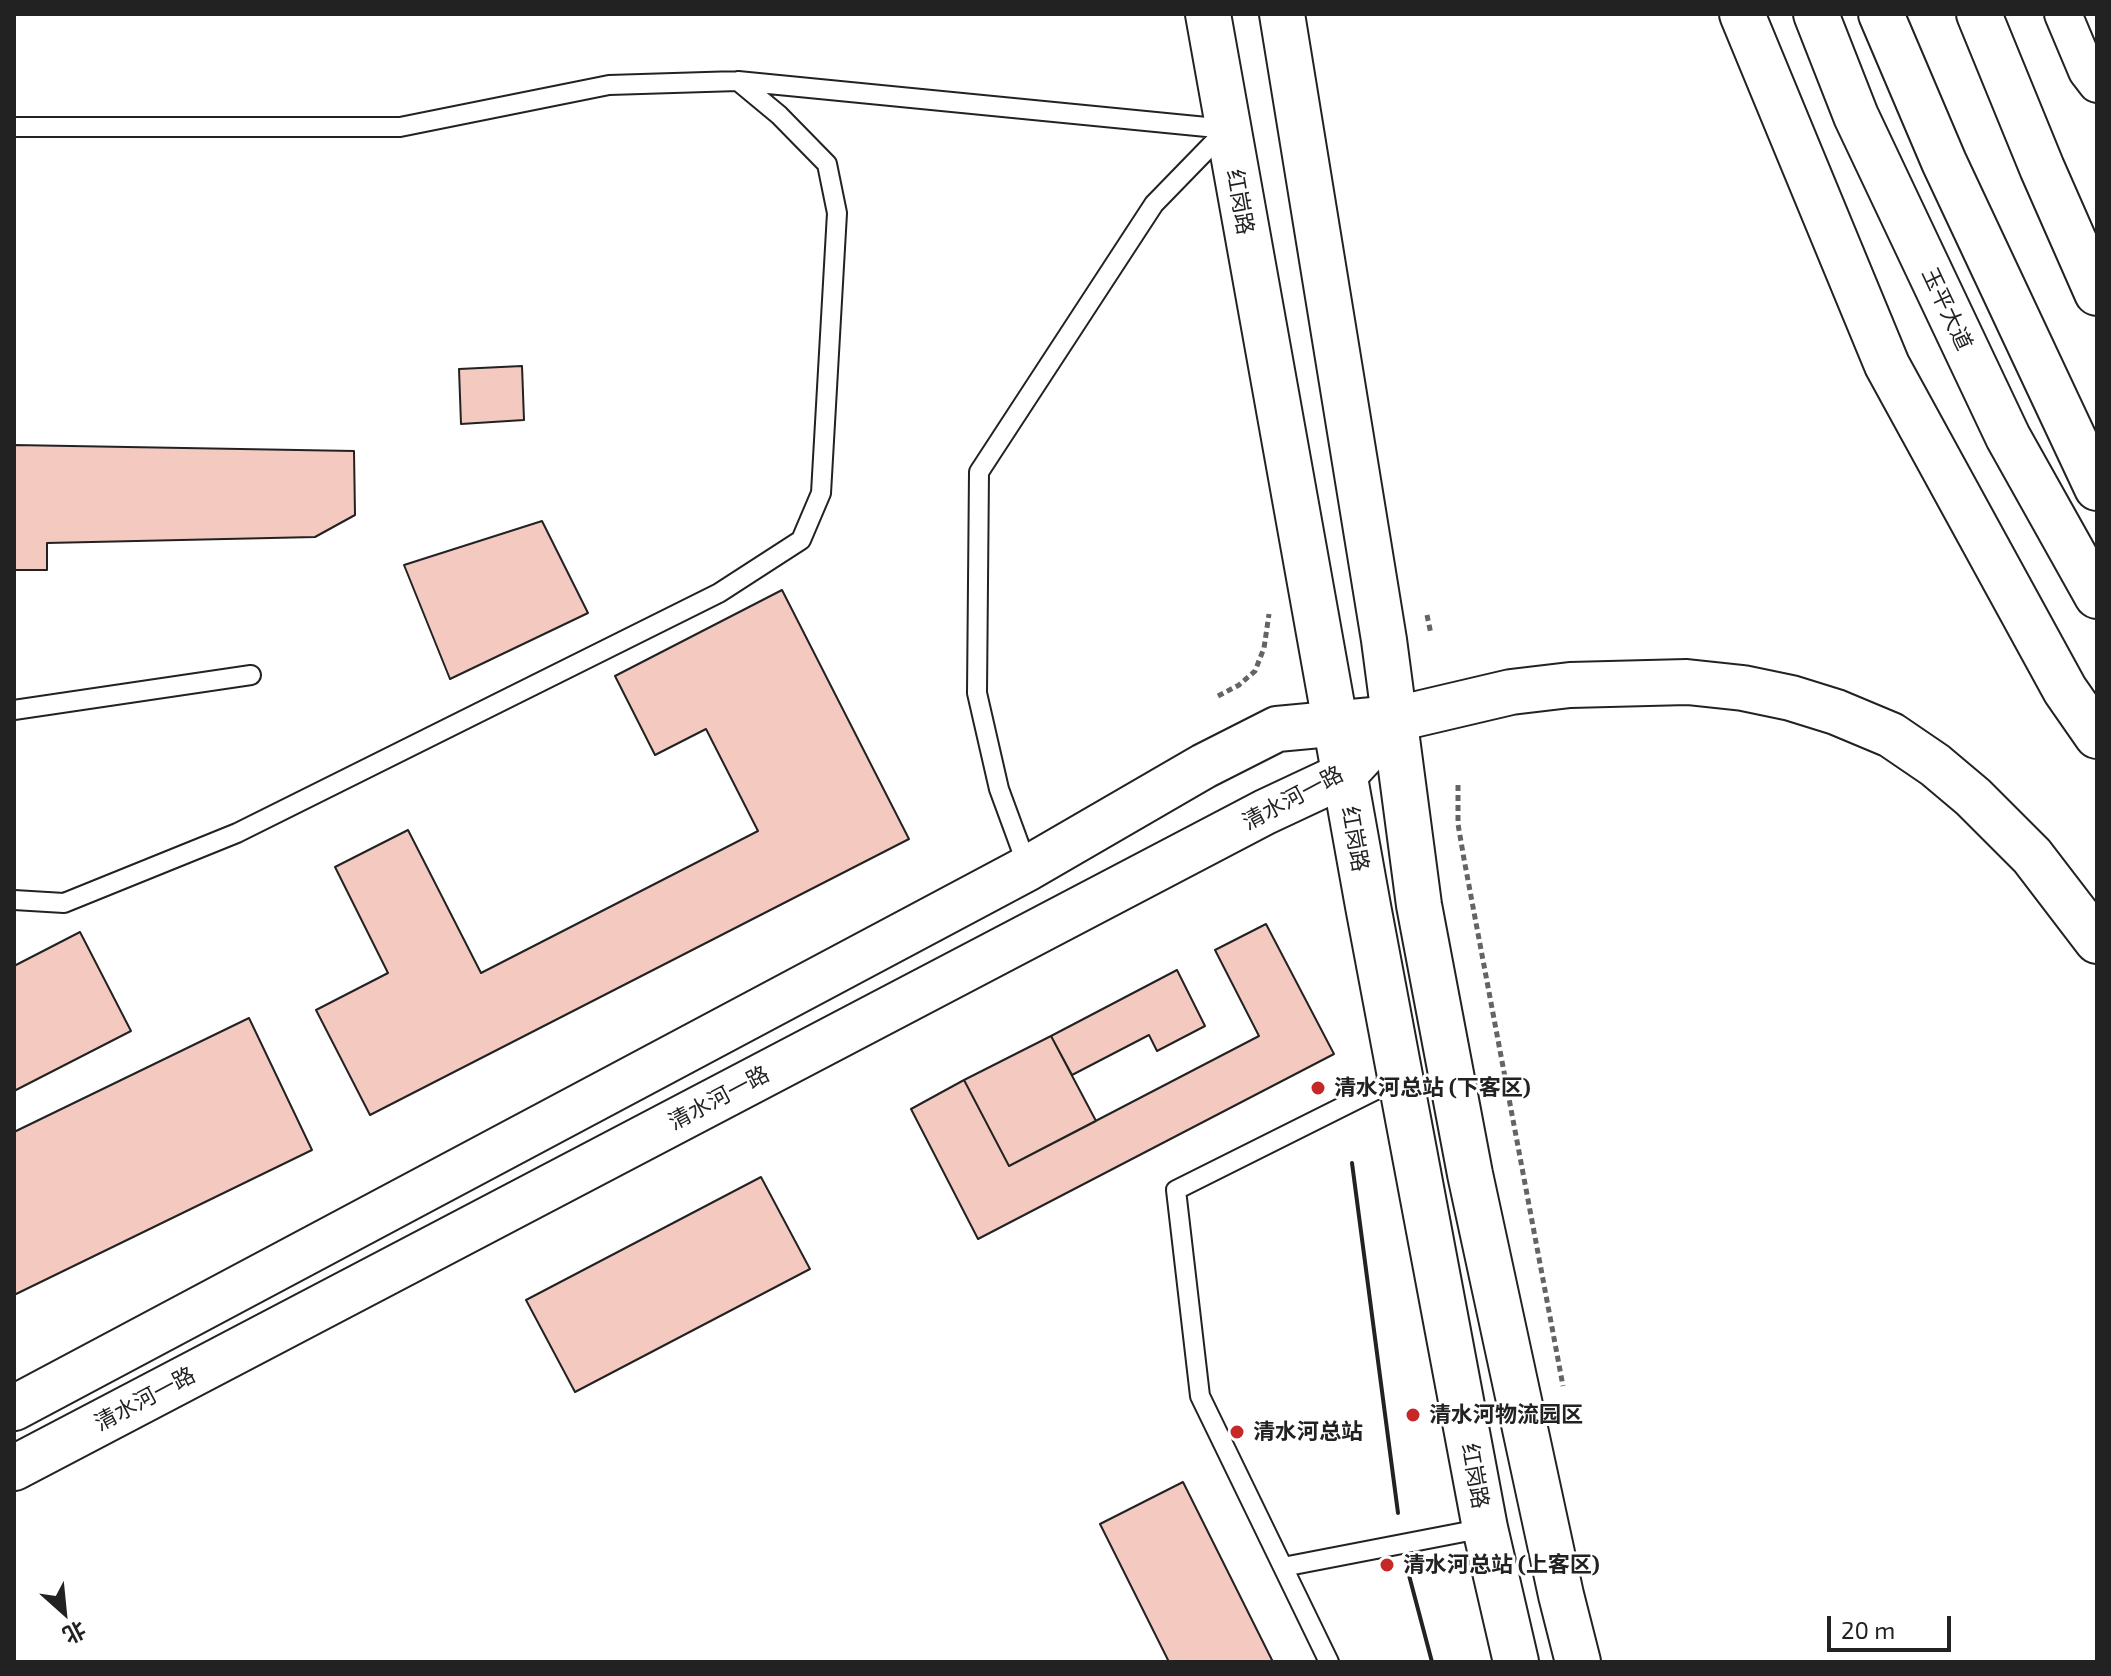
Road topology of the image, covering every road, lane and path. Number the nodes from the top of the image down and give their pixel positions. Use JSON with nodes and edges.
{"nodes":[{"id":1,"x":1208,"y":14,"type":"edge"},
{"id":2,"x":1282,"y":14,"type":"edge"},
{"id":3,"x":1742,"y":14,"type":"edge"},
{"id":4,"x":1816,"y":14,"type":"edge"},
{"id":5,"x":1881,"y":14,"type":"edge"},
{"id":6,"x":1979,"y":14,"type":"edge"},
{"id":7,"x":2063,"y":14,"type":"edge"},
{"id":8,"x":738,"y":81,"type":"junction"},
{"id":9,"x":2094,"y":84,"type":"edge"},
{"id":10,"x":14,"y":127,"type":"edge"},
{"id":11,"x":1227,"y":129,"type":"junction"},
{"id":12,"x":2097,"y":293,"type":"edge"},
{"id":13,"x":2097,"y":488,"type":"edge"},
{"id":14,"x":2097,"y":596,"type":"edge"},
{"id":15,"x":251,"y":675,"type":"dead end"},
{"id":16,"x":14,"y":710,"type":"edge"},
{"id":17,"x":1396,"y":719,"type":"junction"},
{"id":18,"x":1334,"y":722,"type":"junction"},
{"id":19,"x":2097,"y":736,"type":"edge"},
{"id":20,"x":1344,"y":775,"type":"junction"},
{"id":21,"x":1458,"y":785,"type":"dead end"},
{"id":22,"x":1028,"y":868,"type":"junction"},
{"id":23,"x":14,"y":900,"type":"edge"},
{"id":24,"x":2097,"y":941,"type":"edge"},
{"id":25,"x":1402,"y":1077,"type":"junction"},
{"id":26,"x":1564,"y":1391,"type":"dead end"},
{"id":27,"x":14,"y":1408,"type":"edge"},
{"id":28,"x":14,"y":1468,"type":"edge"},
{"id":29,"x":1485,"y":1528,"type":"junction"},
{"id":30,"x":1283,"y":1567,"type":"junction"},
{"id":31,"x":1329,"y":1662,"type":"edge"},
{"id":32,"x":1516,"y":1662,"type":"edge"},
{"id":33,"x":1578,"y":1662,"type":"edge"}],
"edges":[{"from":1,"to":11,"type":"main road","name":"红岗路"},
{"from":2,"to":17,"type":"main road"},
{"from":3,"to":19,"type":"main road"},
{"from":4,"to":14,"type":"main road","name":"玉平大道"},
{"from":5,"to":13,"type":"main road"},
{"from":6,"to":12,"type":"main road"},
{"from":7,"to":9,"type":"street"},
{"from":8,"to":10,"type":"lane"},
{"from":8,"to":11,"type":"lane"},
{"from":8,"to":23,"type":"lane"},
{"from":11,"to":18,"type":"main road","name":"红岗路"},
{"from":11,"to":22,"type":"lane"},
{"from":15,"to":16,"type":"lane"},
{"from":17,"to":18,"type":"main road"},
{"from":17,"to":20,"type":"main road","name":"清水河一路"},
{"from":17,"to":24,"type":"main road"},
{"from":17,"to":33,"type":"main road"},
{"from":18,"to":20,"type":"main road","name":"红岗路"},
{"from":18,"to":22,"type":"main road"},
{"from":20,"to":25,"type":"main road","name":"红岗路"},
{"from":20,"to":28,"type":"main road","name":"清水河一路"},
{"from":21,"to":26,"type":"path"},
{"from":22,"to":27,"type":"main road"},
{"from":25,"to":29,"type":"main road","name":"红岗路"},
{"from":25,"to":30,"type":"lane"},
{"from":29,"to":30,"type":"lane"},
{"from":29,"to":32,"type":"main road","name":"红岗路"},
{"from":30,"to":31,"type":"lane"}]}
